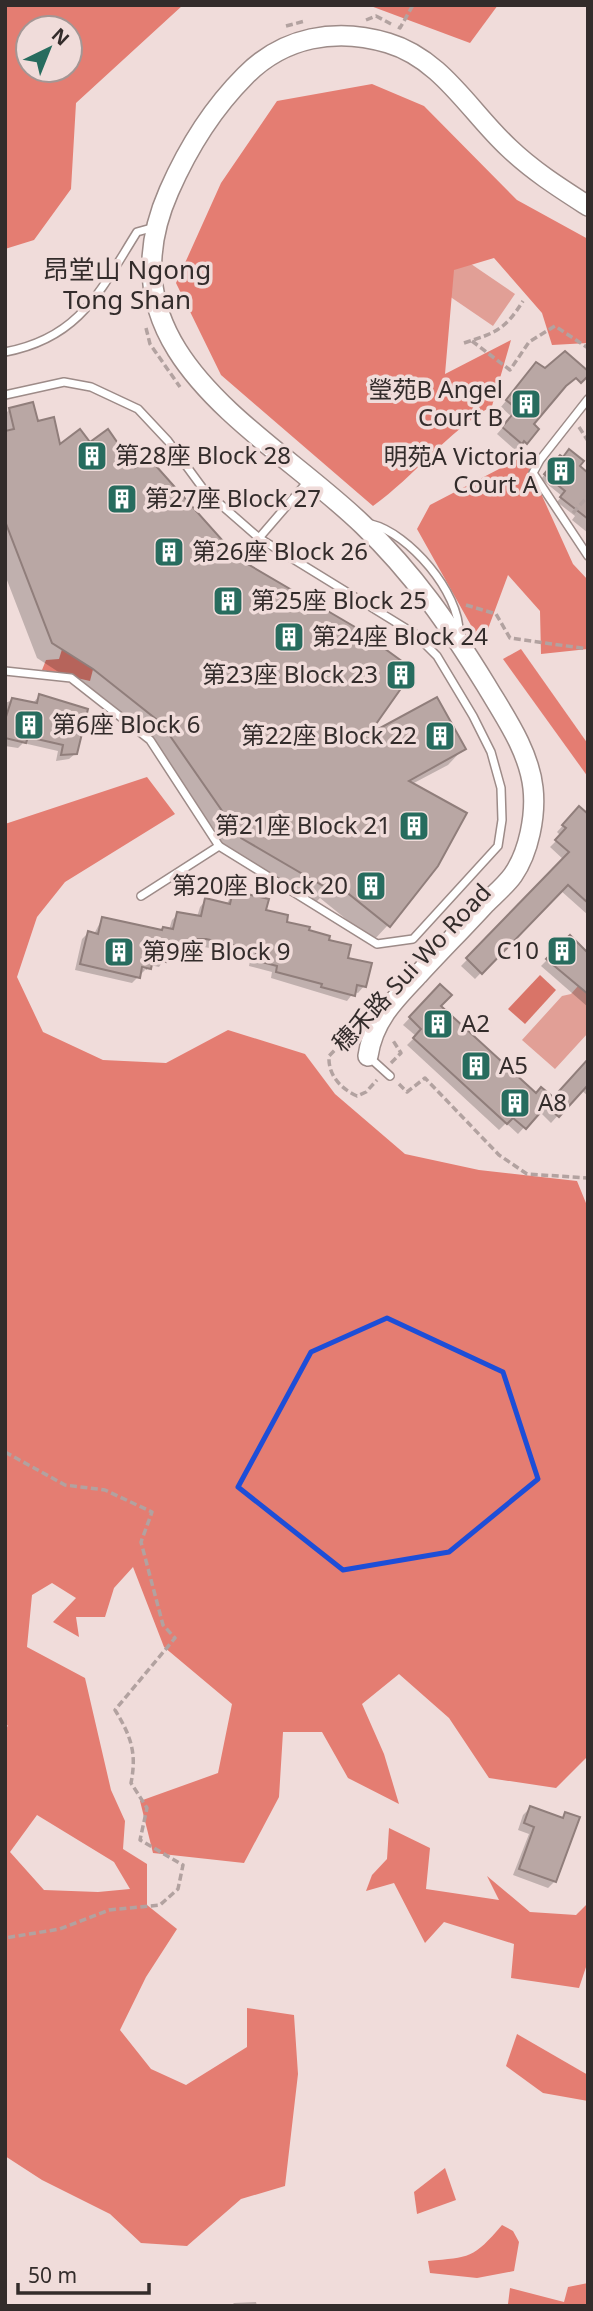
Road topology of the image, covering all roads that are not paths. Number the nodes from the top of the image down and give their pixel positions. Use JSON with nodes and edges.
{"nodes":[{"id":1,"x":588,"y":206,"type":"edge"},
{"id":2,"x":156,"y":226,"type":"junction"},
{"id":3,"x":5,"y":352,"type":"edge"},
{"id":4,"x":5,"y":395,"type":"edge"},
{"id":5,"x":588,"y":398,"type":"edge"},
{"id":6,"x":309,"y":479,"type":"junction"},
{"id":7,"x":259,"y":538,"type":"junction"},
{"id":8,"x":588,"y":556,"type":"edge"},
{"id":9,"x":5,"y":671,"type":"edge"},
{"id":10,"x":219,"y":846,"type":"junction"},
{"id":11,"x":141,"y":896,"type":"dead end"},
{"id":12,"x":368,"y":1056,"type":"joint"},
{"id":13,"x":387,"y":1073,"type":"road end"}],
"edges":[{"from":1,"to":2,"type":"street","name":"穗禾路 Sui Wo Road"},
{"from":2,"to":3,"type":"lane"},
{"from":2,"to":6,"type":"street","name":"穗禾路 Sui Wo Road"},
{"from":4,"to":7,"type":"lane"},
{"from":5,"to":8,"type":"lane"},
{"from":6,"to":7,"type":"lane"},
{"from":6,"to":12,"type":"street","name":"穗禾路 Sui Wo Road"},
{"from":7,"to":10,"type":"lane"},
{"from":9,"to":10,"type":"lane"},
{"from":10,"to":11,"type":"lane"},
{"from":12,"to":13,"type":"lane"}]}
